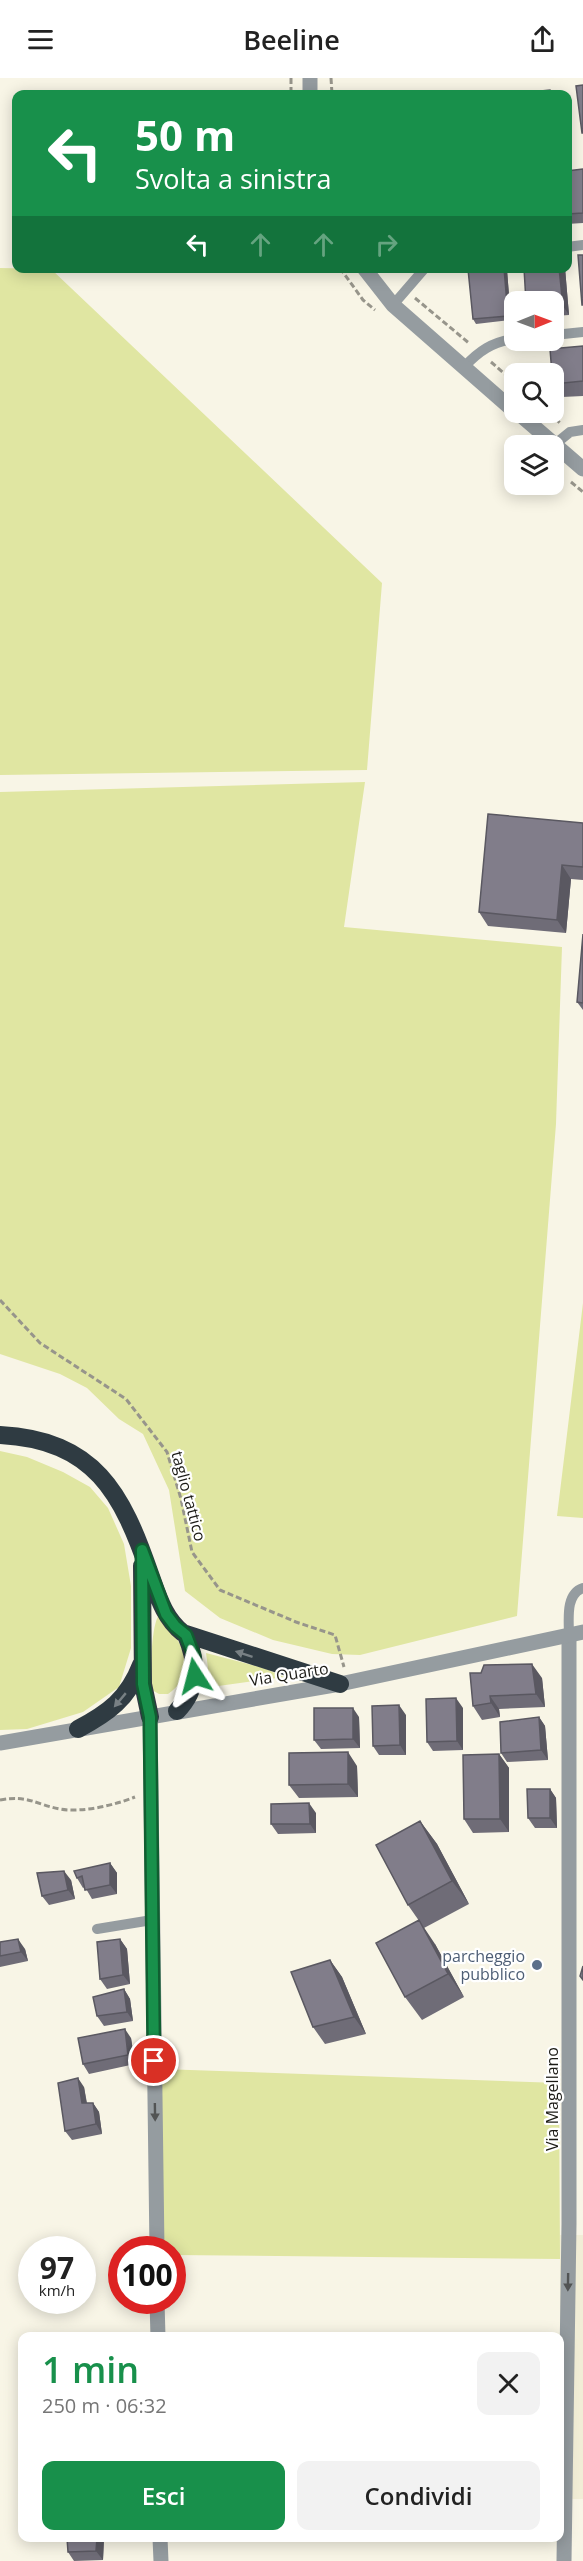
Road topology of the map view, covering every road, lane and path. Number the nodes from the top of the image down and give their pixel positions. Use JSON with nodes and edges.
{"nodes":[{"id":1,"x":368,"y":273,"type":"edge"},
{"id":2,"x":420,"y":273,"type":"edge"},
{"id":3,"x":405,"y":290,"type":"junction"},
{"id":4,"x":393,"y":305,"type":"junction"},
{"id":5,"x":583,"y":332,"type":"edge"},
{"id":6,"x":564,"y":334,"type":"edge"},
{"id":7,"x":504,"y":341,"type":"edge"},
{"id":8,"x":479,"y":351,"type":"junction"},
{"id":9,"x":464,"y":367,"type":"junction"},
{"id":10,"x":504,"y":373,"type":"edge"},
{"id":11,"x":504,"y":402,"type":"edge"},
{"id":12,"x":529,"y":423,"type":"edge"},
{"id":13,"x":583,"y":430,"type":"edge"},
{"id":14,"x":542,"y":435,"type":"edge"},
{"id":15,"x":564,"y":437,"type":"edge"},
{"id":16,"x":564,"y":453,"type":"edge"},
{"id":17,"x":583,"y":469,"type":"edge"},
{"id":18,"x":0,"y":1300,"type":"edge"},
{"id":19,"x":5,"y":1437,"type":"edge"},
{"id":20,"x":142,"y":1550,"type":"junction"},
{"id":21,"x":583,"y":1588,"type":"edge"},
{"id":22,"x":576,"y":1634,"type":"edge"},
{"id":23,"x":186,"y":1635,"type":"junction"},
{"id":24,"x":144,"y":1655,"type":"junction"},
{"id":25,"x":346,"y":1683,"type":"junction"},
{"id":26,"x":177,"y":1711,"type":"junction"},
{"id":27,"x":150,"y":1717,"type":"junction"},
{"id":28,"x":78,"y":1729,"type":"junction"},
{"id":29,"x":0,"y":1743,"type":"edge"},
{"id":30,"x":150,"y":1791,"type":"junction"},
{"id":31,"x":0,"y":1800,"type":"edge"},
{"id":32,"x":152,"y":1920,"type":"junction"},
{"id":33,"x":97,"y":1929,"type":"dead end"},
{"id":34,"x":576,"y":2224,"type":"edge"},
{"id":35,"x":156,"y":2236,"type":"edge"},
{"id":36,"x":157,"y":2314,"type":"edge"},
{"id":37,"x":158,"y":2332,"type":"edge"},
{"id":38,"x":160,"y":2542,"type":"edge"},
{"id":39,"x":161,"y":2561,"type":"edge"},
{"id":40,"x":564,"y":2561,"type":"edge"}],
"edges":[{"from":1,"to":4,"type":"street"},
{"from":2,"to":3,"type":"lane"},
{"from":3,"to":4,"type":"lane"},
{"from":3,"to":8,"type":"path"},
{"from":4,"to":9,"type":"street"},
{"from":5,"to":6,"type":"lane"},
{"from":7,"to":8,"type":"lane"},
{"from":8,"to":9,"type":"lane"},
{"from":8,"to":10,"type":"path"},
{"from":9,"to":11,"type":"street"},
{"from":12,"to":14,"type":"street"},
{"from":13,"to":15,"type":"lane"},
{"from":16,"to":17,"type":"street"},
{"from":18,"to":25,"type":"path","name":"taglio tattico"},
{"from":19,"to":20,"type":"highway"},
{"from":20,"to":23,"type":"highway"},
{"from":20,"to":24,"type":"highway"},
{"from":21,"to":22,"type":"lane"},
{"from":22,"to":25,"type":"street","name":"Via Quarto"},
{"from":22,"to":34,"type":"street","name":"Via Magellano"},
{"from":25,"to":23,"type":"highway","one_way":true},
{"from":23,"to":26,"type":"highway"},
{"from":24,"to":27,"type":"highway"},
{"from":24,"to":28,"type":"highway","one_way":true},
{"from":25,"to":26,"type":"street","name":"Via Quarto"},
{"from":26,"to":27,"type":"street","name":"Via Quarto"},
{"from":27,"to":28,"type":"street","name":"Via Quarto"},
{"from":27,"to":30,"type":"street"},
{"from":28,"to":29,"type":"street","name":"Via Quarto"},
{"from":30,"to":31,"type":"path"},
{"from":30,"to":32,"type":"street"},
{"from":32,"to":33,"type":"lane"},
{"from":32,"to":35,"type":"street","one_way":true},
{"from":34,"to":40,"type":"street","name":"Via Magellano","one_way":true},
{"from":36,"to":37,"type":"street"},
{"from":38,"to":39,"type":"street"}]}
